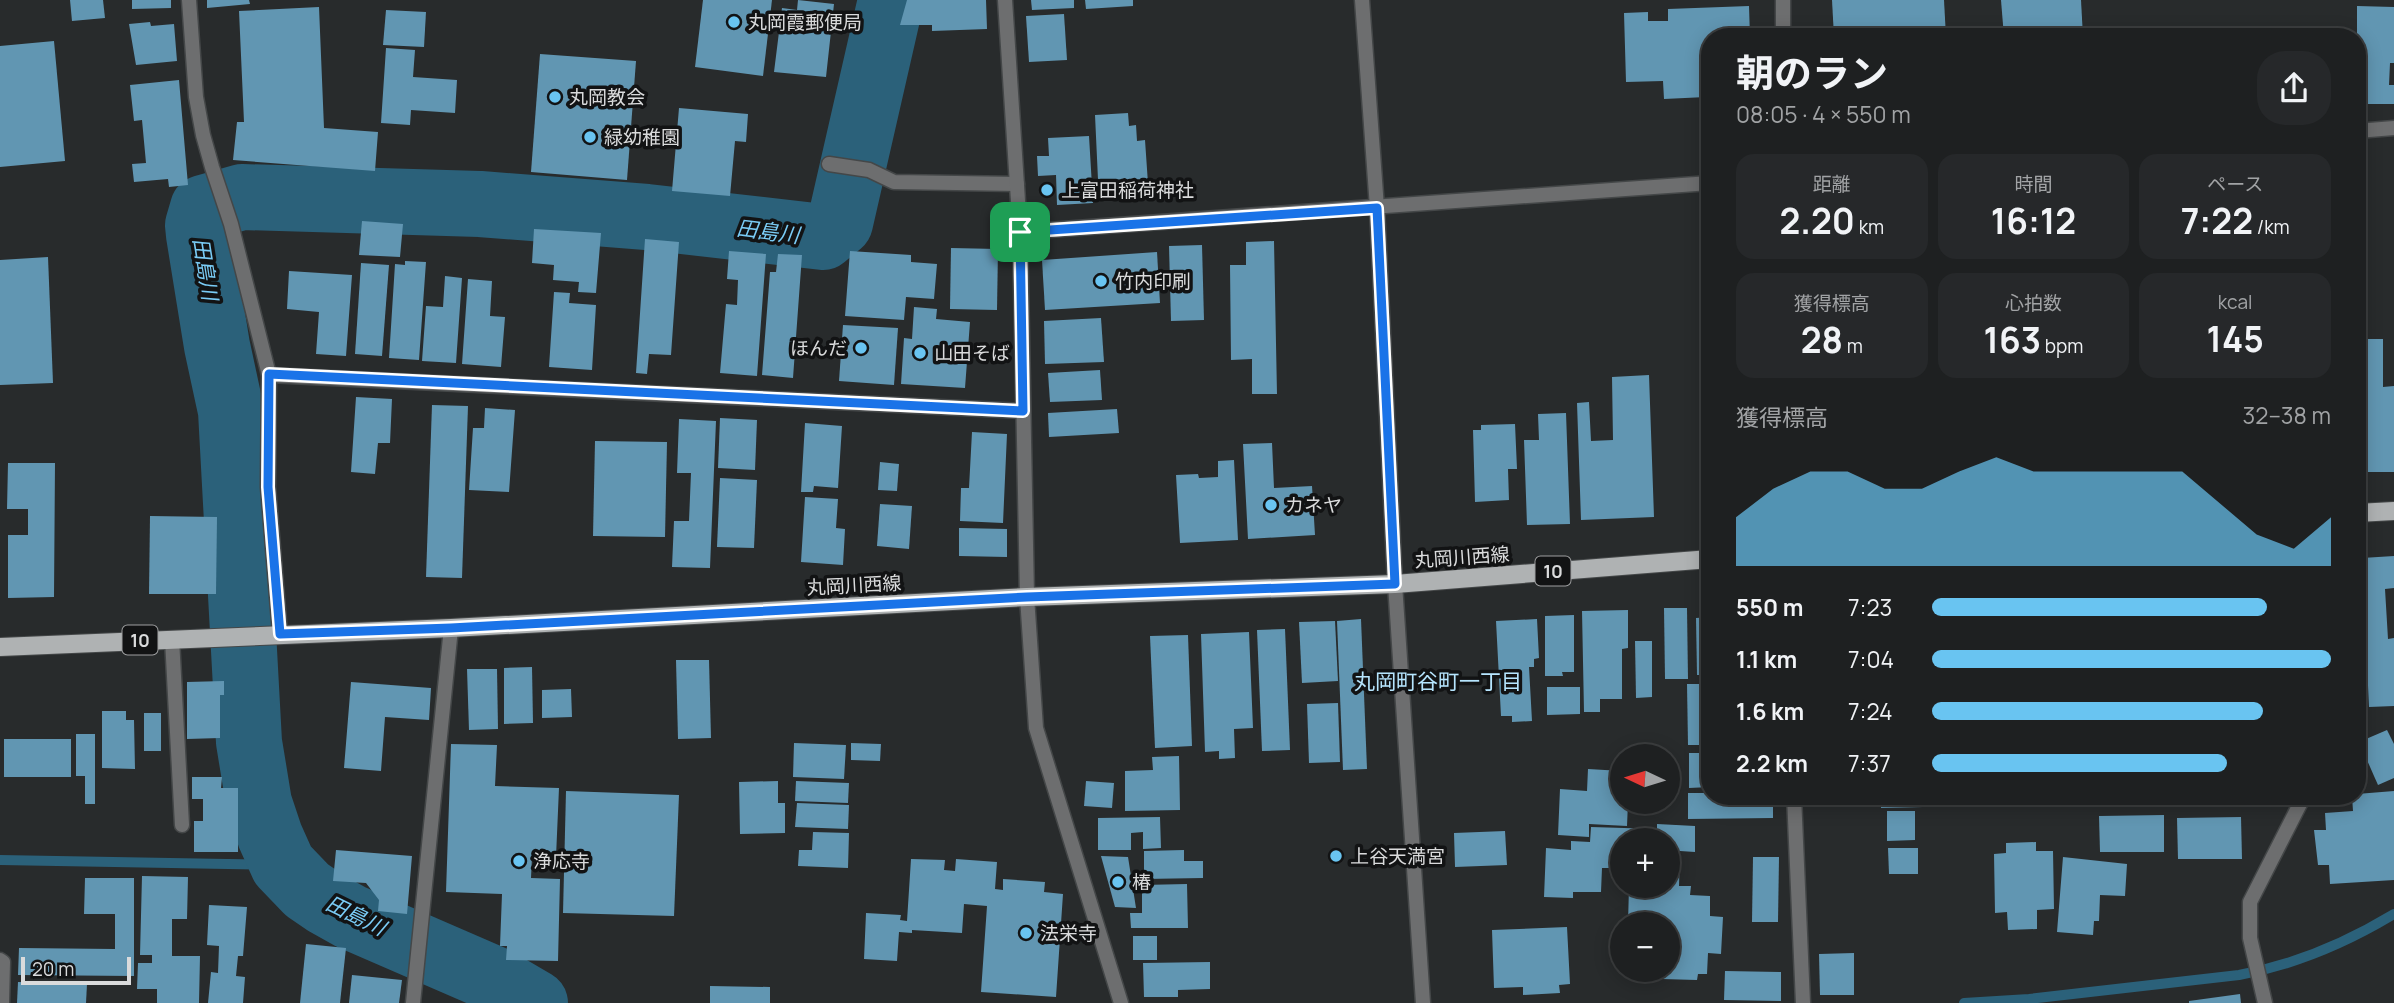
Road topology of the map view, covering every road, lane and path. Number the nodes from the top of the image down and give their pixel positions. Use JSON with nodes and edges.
{"nodes":[{"id":1,"x":189,"y":0,"type":"edge"},
{"id":2,"x":1005,"y":0,"type":"edge"},
{"id":3,"x":1362,"y":0,"type":"edge"},
{"id":4,"x":1783,"y":0,"type":"edge"},
{"id":5,"x":1783,"y":28,"type":"edge"},
{"id":6,"x":2394,"y":128,"type":"edge"},
{"id":7,"x":2366,"y":130,"type":"edge"},
{"id":8,"x":829,"y":164,"type":"dead end"},
{"id":9,"x":1017,"y":184,"type":"junction"},
{"id":10,"x":1701,"y":184,"type":"edge"},
{"id":11,"x":1377,"y":208,"type":"junction"},
{"id":12,"x":1020,"y":232,"type":"junction"},
{"id":13,"x":269,"y":374,"type":"junction"},
{"id":14,"x":1023,"y":411,"type":"junction"},
{"id":15,"x":2394,"y":511,"type":"edge"},
{"id":16,"x":2366,"y":513,"type":"edge"},
{"id":17,"x":1701,"y":560,"type":"edge"},
{"id":18,"x":1395,"y":584,"type":"junction"},
{"id":19,"x":1027,"y":597,"type":"junction"},
{"id":20,"x":451,"y":628,"type":"junction"},
{"id":21,"x":280,"y":634,"type":"junction"},
{"id":22,"x":173,"y":639,"type":"junction"},
{"id":23,"x":0,"y":647,"type":"edge"},
{"id":24,"x":1794,"y":805,"type":"edge"},
{"id":25,"x":2299,"y":805,"type":"edge"},
{"id":26,"x":182,"y":825,"type":"dead end"},
{"id":27,"x":0,"y":960,"type":"edge"},
{"id":28,"x":2,"y":1003,"type":"edge"},
{"id":29,"x":413,"y":1003,"type":"edge"},
{"id":30,"x":1121,"y":1003,"type":"edge"},
{"id":31,"x":1423,"y":1003,"type":"edge"},
{"id":32,"x":1803,"y":1003,"type":"edge"},
{"id":33,"x":2265,"y":1003,"type":"edge"}],
"edges":[{"from":1,"to":13,"type":"street"},
{"from":2,"to":9,"type":"street"},
{"from":3,"to":11,"type":"street"},
{"from":4,"to":5,"type":"street"},
{"from":6,"to":7,"type":"street"},
{"from":8,"to":9,"type":"street"},
{"from":9,"to":12,"type":"street"},
{"from":10,"to":11,"type":"street"},
{"from":11,"to":12,"type":"street"},
{"from":11,"to":18,"type":"street"},
{"from":12,"to":14,"type":"street"},
{"from":13,"to":14,"type":"street"},
{"from":13,"to":21,"type":"street"},
{"from":14,"to":19,"type":"street"},
{"from":15,"to":16,"type":"main road"},
{"from":17,"to":18,"type":"main road","name":"丸岡川西線","number":"10"},
{"from":18,"to":19,"type":"main road","name":"丸岡川西線","number":"10"},
{"from":18,"to":31,"type":"street"},
{"from":19,"to":20,"type":"main road","name":"丸岡川西線","number":"10"},
{"from":19,"to":30,"type":"street"},
{"from":20,"to":21,"type":"main road","name":"丸岡川西線","number":"10"},
{"from":20,"to":29,"type":"street"},
{"from":21,"to":22,"type":"main road","name":"丸岡川西線","number":"10"},
{"from":22,"to":23,"type":"main road","name":"丸岡川西線","number":"10"},
{"from":22,"to":26,"type":"street"},
{"from":24,"to":32,"type":"street"},
{"from":25,"to":33,"type":"street"},
{"from":27,"to":28,"type":"street"}]}
